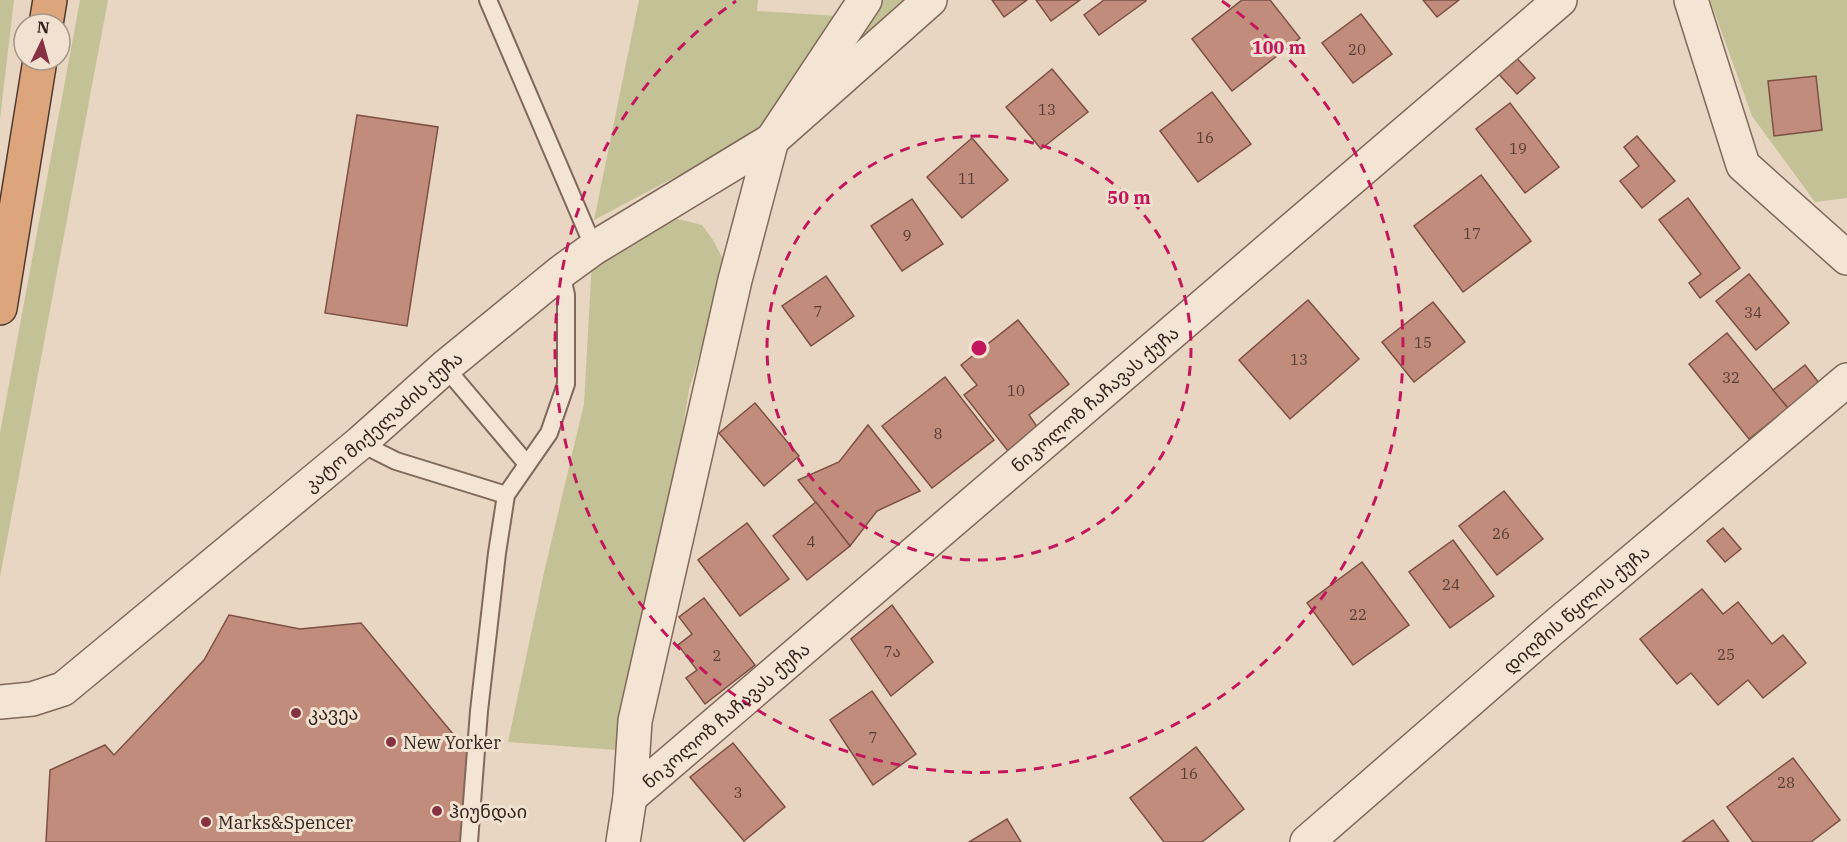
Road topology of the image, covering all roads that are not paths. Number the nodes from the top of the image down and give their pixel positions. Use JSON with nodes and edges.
{"nodes":[{"id":1,"x":488,"y":0,"type":"edge"},
{"id":2,"x":865,"y":0,"type":"edge"},
{"id":3,"x":930,"y":0,"type":"edge"},
{"id":4,"x":1560,"y":0,"type":"edge"},
{"id":5,"x":1691,"y":0,"type":"edge"},
{"id":6,"x":38,"y":72,"type":"edge"},
{"id":7,"x":772,"y":140,"type":"junction"},
{"id":8,"x":594,"y":248,"type":"junction"},
{"id":9,"x":1847,"y":258,"type":"edge"},
{"id":10,"x":561,"y":272,"type":"junction"},
{"id":11,"x":0,"y":308,"type":"edge"},
{"id":12,"x":445,"y":367,"type":"junction"},
{"id":13,"x":1847,"y":380,"type":"edge"},
{"id":14,"x":360,"y":443,"type":"junction"},
{"id":15,"x":527,"y":464,"type":"junction"},
{"id":16,"x":506,"y":495,"type":"junction"},
{"id":17,"x":0,"y":702,"type":"edge"},
{"id":18,"x":630,"y":797,"type":"junction"},
{"id":19,"x":469,"y":842,"type":"edge"},
{"id":20,"x":623,"y":842,"type":"edge"},
{"id":21,"x":1306,"y":842,"type":"edge"}],
"edges":[{"from":1,"to":8,"type":"lane"},
{"from":2,"to":7,"type":"street"},
{"from":3,"to":7,"type":"street","name":"კატო მიქელაძის ქუჩა"},
{"from":4,"to":18,"type":"street","name":"ნიკოლოზ ჩაჩავას ქუჩა"},
{"from":5,"to":9,"type":"street"},
{"from":6,"to":11,"type":"highway"},
{"from":7,"to":8,"type":"street","name":"კატო მიქელაძის ქუჩა"},
{"from":7,"to":18,"type":"street"},
{"from":8,"to":10,"type":"street","name":"კატო მიქელაძის ქუჩა"},
{"from":10,"to":12,"type":"street","name":"კატო მიქელაძის ქუჩა"},
{"from":10,"to":15,"type":"lane"},
{"from":12,"to":14,"type":"street","name":"კატო მიქელაძის ქუჩა"},
{"from":12,"to":15,"type":"lane"},
{"from":13,"to":21,"type":"street","name":"დიღმის წყლის ქუჩა"},
{"from":14,"to":16,"type":"lane"},
{"from":14,"to":17,"type":"street","name":"კატო მიქელაძის ქუჩა"},
{"from":15,"to":16,"type":"lane"},
{"from":16,"to":19,"type":"lane"},
{"from":18,"to":20,"type":"street"}]}
